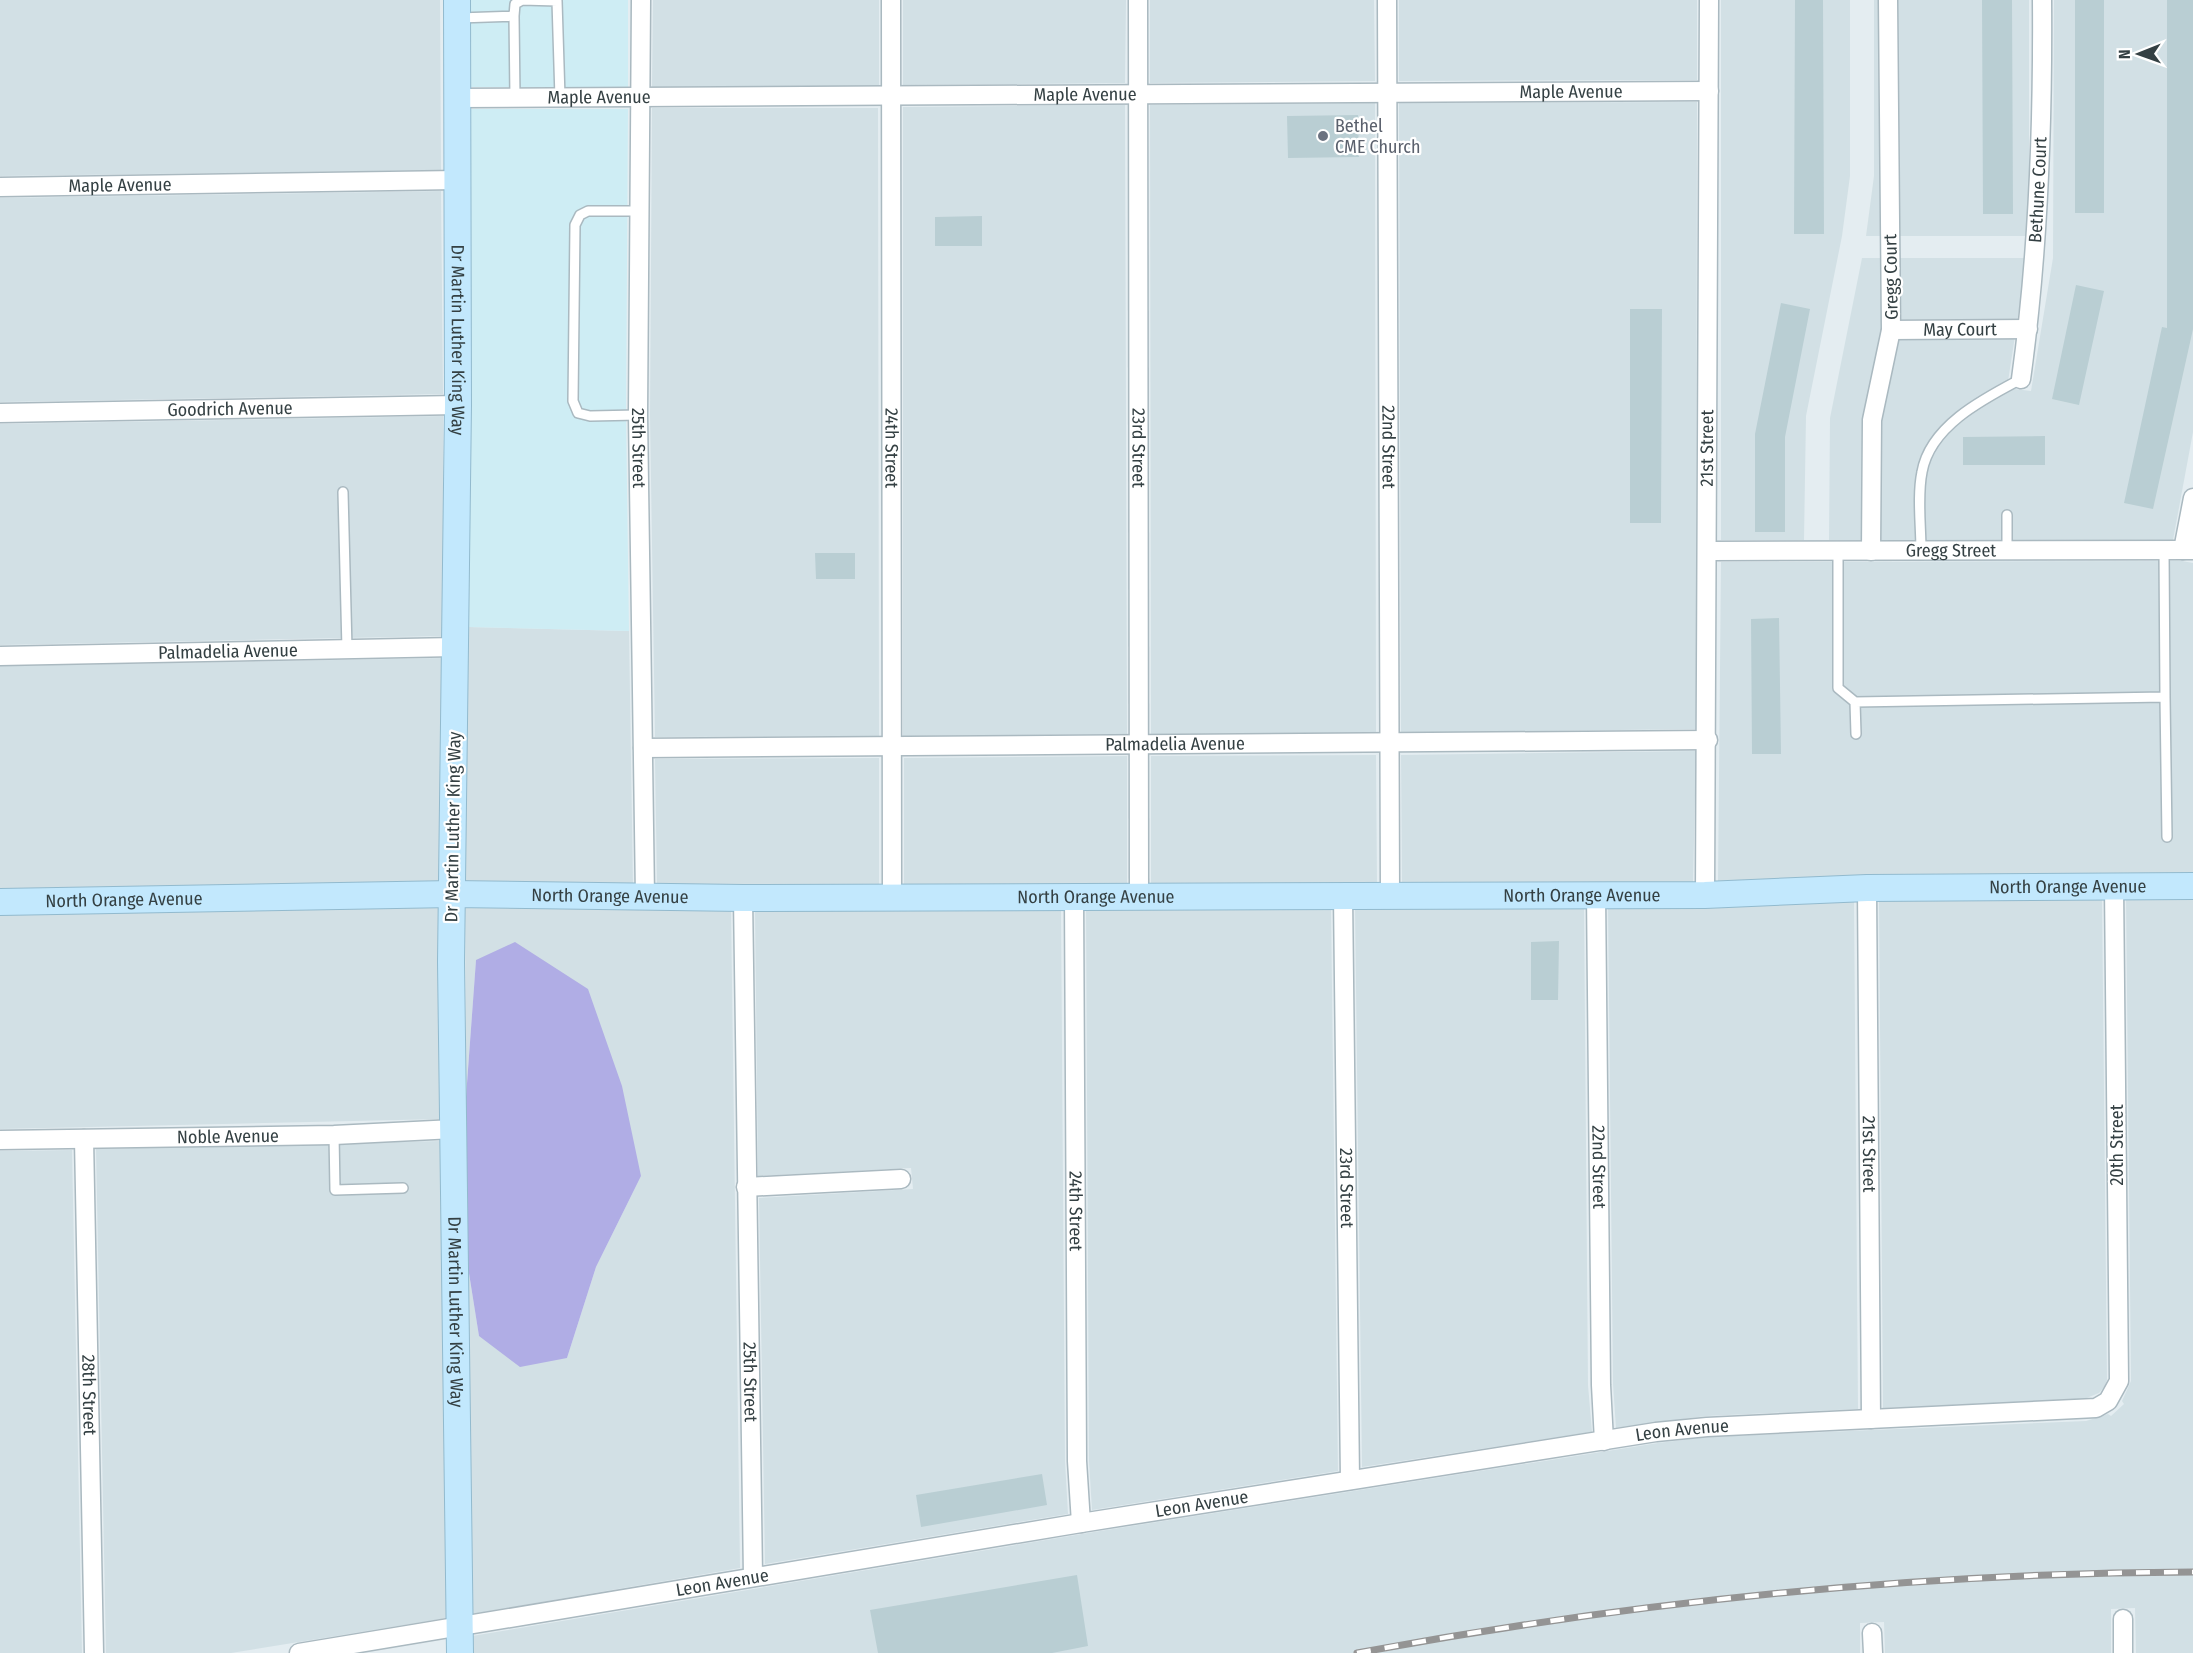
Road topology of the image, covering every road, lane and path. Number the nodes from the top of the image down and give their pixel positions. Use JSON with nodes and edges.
{"nodes":[{"id":1,"x":641,"y":0,"type":"edge"},
{"id":2,"x":891,"y":0,"type":"edge"},
{"id":3,"x":1138,"y":0,"type":"edge"},
{"id":4,"x":1387,"y":0,"type":"edge"},
{"id":5,"x":1709,"y":0,"type":"edge"},
{"id":6,"x":1888,"y":0,"type":"edge"},
{"id":7,"x":2042,"y":0,"type":"edge"},
{"id":8,"x":457,"y":9,"type":"edge"},
{"id":9,"x":514,"y":16,"type":"junction"},
{"id":10,"x":1709,"y":91,"type":"junction"},
{"id":11,"x":1387,"y":92,"type":"junction"},
{"id":12,"x":1137,"y":94,"type":"junction"},
{"id":13,"x":891,"y":96,"type":"junction"},
{"id":14,"x":459,"y":98,"type":"junction"},
{"id":15,"x":515,"y":98,"type":"junction"},
{"id":16,"x":560,"y":98,"type":"junction"},
{"id":17,"x":640,"y":98,"type":"junction"},
{"id":18,"x":457,"y":180,"type":"junction"},
{"id":19,"x":0,"y":187,"type":"edge"},
{"id":20,"x":640,"y":212,"type":"junction"},
{"id":21,"x":2028,"y":329,"type":"junction"},
{"id":22,"x":1891,"y":330,"type":"junction"},
{"id":23,"x":2021,"y":379,"type":"joint"},
{"id":24,"x":458,"y":405,"type":"junction"},
{"id":25,"x":0,"y":413,"type":"edge"},
{"id":26,"x":638,"y":415,"type":"junction"},
{"id":27,"x":343,"y":492,"type":"dead end"},
{"id":28,"x":2193,"y":498,"type":"edge"},
{"id":29,"x":2007,"y":515,"type":"dead end"},
{"id":30,"x":2164,"y":550,"type":"junction"},
{"id":31,"x":2188,"y":550,"type":"edge"},
{"id":32,"x":1709,"y":551,"type":"junction"},
{"id":33,"x":1838,"y":551,"type":"junction"},
{"id":34,"x":1870,"y":551,"type":"junction"},
{"id":35,"x":1921,"y":551,"type":"junction"},
{"id":36,"x":2007,"y":551,"type":"junction"},
{"id":37,"x":455,"y":647,"type":"junction"},
{"id":38,"x":347,"y":649,"type":"junction"},
{"id":39,"x":0,"y":656,"type":"edge"},
{"id":40,"x":2165,"y":697,"type":"junction"},
{"id":41,"x":1856,"y":702,"type":"junction"},
{"id":42,"x":1856,"y":734,"type":"dead end"},
{"id":43,"x":1708,"y":740,"type":"junction"},
{"id":44,"x":1389,"y":744,"type":"junction"},
{"id":45,"x":1139,"y":745,"type":"junction"},
{"id":46,"x":891,"y":747,"type":"junction"},
{"id":47,"x":643,"y":748,"type":"junction"},
{"id":48,"x":2167,"y":837,"type":"dead end"},
{"id":49,"x":2114,"y":886,"type":"junction"},
{"id":50,"x":2193,"y":886,"type":"edge"},
{"id":51,"x":1867,"y":888,"type":"junction"},
{"id":52,"x":1596,"y":893,"type":"junction"},
{"id":53,"x":453,"y":894,"type":"junction"},
{"id":54,"x":1390,"y":894,"type":"junction"},
{"id":55,"x":1705,"y":895,"type":"junction"},
{"id":56,"x":1139,"y":896,"type":"junction"},
{"id":57,"x":1343,"y":896,"type":"junction"},
{"id":58,"x":645,"y":897,"type":"junction"},
{"id":59,"x":1074,"y":897,"type":"junction"},
{"id":60,"x":743,"y":898,"type":"junction"},
{"id":61,"x":892,"y":898,"type":"junction"},
{"id":62,"x":0,"y":902,"type":"edge"},
{"id":63,"x":454,"y":1129,"type":"junction"},
{"id":64,"x":334,"y":1135,"type":"junction"},
{"id":65,"x":84,"y":1139,"type":"junction"},
{"id":66,"x":0,"y":1140,"type":"edge"},
{"id":67,"x":901,"y":1179,"type":"dead end"},
{"id":68,"x":746,"y":1187,"type":"junction"},
{"id":69,"x":403,"y":1188,"type":"dead end"},
{"id":70,"x":2108,"y":1401,"type":"joint"},
{"id":71,"x":1871,"y":1419,"type":"junction"},
{"id":72,"x":1604,"y":1441,"type":"junction"},
{"id":73,"x":1350,"y":1480,"type":"junction"},
{"id":74,"x":1081,"y":1523,"type":"junction"},
{"id":75,"x":753,"y":1577,"type":"junction"},
{"id":76,"x":2123,"y":1619,"type":"dead end"},
{"id":77,"x":460,"y":1627,"type":"junction"},
{"id":78,"x":1872,"y":1633,"type":"dead end"},
{"id":79,"x":94,"y":1653,"type":"edge"},
{"id":80,"x":299,"y":1653,"type":"edge"},
{"id":81,"x":460,"y":1653,"type":"edge"},
{"id":82,"x":1873,"y":1653,"type":"edge"},
{"id":83,"x":2124,"y":1653,"type":"edge"}],
"edges":[{"from":1,"to":17,"type":"street","name":"25th Street"},
{"from":2,"to":13,"type":"street","name":"24th Street"},
{"from":3,"to":12,"type":"street","name":"23rd Street"},
{"from":4,"to":11,"type":"street","name":"22nd Street"},
{"from":5,"to":10,"type":"street","name":"21st Street"},
{"from":6,"to":22,"type":"street","name":"Gregg Court"},
{"from":7,"to":21,"type":"street","name":"Bethune Court"},
{"from":8,"to":9,"type":"lane"},
{"from":8,"to":14,"type":"street","name":"Dr Martin Luther King Way"},
{"from":9,"to":15,"type":"lane"},
{"from":9,"to":16,"type":"lane"},
{"from":10,"to":11,"type":"street","name":"Maple Avenue"},
{"from":10,"to":32,"type":"street","name":"21st Street"},
{"from":11,"to":12,"type":"street","name":"Maple Avenue"},
{"from":11,"to":44,"type":"street","name":"22nd Street"},
{"from":12,"to":13,"type":"street","name":"Maple Avenue"},
{"from":12,"to":45,"type":"street","name":"23rd Street"},
{"from":13,"to":17,"type":"street","name":"Maple Avenue"},
{"from":13,"to":46,"type":"street","name":"24th Street"},
{"from":14,"to":15,"type":"street","name":"Maple Avenue"},
{"from":14,"to":18,"type":"street","name":"Dr Martin Luther King Way"},
{"from":15,"to":16,"type":"street","name":"Maple Avenue"},
{"from":16,"to":17,"type":"street","name":"Maple Avenue"},
{"from":17,"to":20,"type":"street","name":"25th Street"},
{"from":18,"to":19,"type":"street","name":"Maple Avenue"},
{"from":18,"to":24,"type":"street","name":"Dr Martin Luther King Way"},
{"from":20,"to":26,"type":"street","name":"25th Street"},
{"from":20,"to":26,"type":"lane"},
{"from":21,"to":22,"type":"street","name":"May Court"},
{"from":21,"to":23,"type":"street","name":"Bethune Court"},
{"from":22,"to":34,"type":"street","name":"Gregg Court"},
{"from":23,"to":35,"type":"lane"},
{"from":24,"to":25,"type":"street","name":"Goodrich Avenue"},
{"from":24,"to":37,"type":"street","name":"Dr Martin Luther King Way"},
{"from":26,"to":47,"type":"street","name":"25th Street"},
{"from":27,"to":38,"type":"lane"},
{"from":28,"to":31,"type":"street"},
{"from":29,"to":36,"type":"lane"},
{"from":30,"to":31,"type":"street","name":"Gregg Street"},
{"from":30,"to":36,"type":"street","name":"Gregg Street"},
{"from":30,"to":40,"type":"lane"},
{"from":32,"to":33,"type":"street","name":"Gregg Street"},
{"from":32,"to":43,"type":"street","name":"21st Street"},
{"from":33,"to":34,"type":"street","name":"Gregg Street"},
{"from":33,"to":41,"type":"lane"},
{"from":34,"to":35,"type":"street","name":"Gregg Street"},
{"from":35,"to":36,"type":"street","name":"Gregg Street"},
{"from":37,"to":38,"type":"street","name":"Palmadelia Avenue"},
{"from":37,"to":53,"type":"street","name":"Dr Martin Luther King Way"},
{"from":38,"to":39,"type":"street","name":"Palmadelia Avenue"},
{"from":40,"to":41,"type":"lane"},
{"from":40,"to":48,"type":"lane"},
{"from":41,"to":42,"type":"lane"},
{"from":43,"to":44,"type":"street","name":"Palmadelia Avenue"},
{"from":43,"to":55,"type":"street","name":"21st Street"},
{"from":44,"to":45,"type":"street","name":"Palmadelia Avenue"},
{"from":44,"to":54,"type":"street","name":"22nd Street"},
{"from":45,"to":46,"type":"street","name":"Palmadelia Avenue"},
{"from":45,"to":56,"type":"street","name":"23rd Street"},
{"from":46,"to":47,"type":"street","name":"Palmadelia Avenue"},
{"from":46,"to":61,"type":"street","name":"24th Street"},
{"from":47,"to":58,"type":"street","name":"25th Street"},
{"from":49,"to":50,"type":"street","name":"North Orange Avenue"},
{"from":49,"to":51,"type":"street","name":"North Orange Avenue"},
{"from":49,"to":70,"type":"street","name":"20th Street"},
{"from":51,"to":55,"type":"street","name":"North Orange Avenue"},
{"from":51,"to":71,"type":"street","name":"21st Street"},
{"from":52,"to":54,"type":"street","name":"North Orange Avenue"},
{"from":52,"to":55,"type":"street","name":"North Orange Avenue"},
{"from":52,"to":72,"type":"street","name":"22nd Street"},
{"from":53,"to":58,"type":"street","name":"North Orange Avenue"},
{"from":53,"to":62,"type":"street","name":"North Orange Avenue"},
{"from":53,"to":63,"type":"street","name":"Dr Martin Luther King Way"},
{"from":54,"to":57,"type":"street","name":"North Orange Avenue"},
{"from":56,"to":57,"type":"street","name":"North Orange Avenue"},
{"from":56,"to":59,"type":"street","name":"North Orange Avenue"},
{"from":57,"to":73,"type":"street","name":"23rd Street"},
{"from":58,"to":60,"type":"street","name":"North Orange Avenue"},
{"from":59,"to":61,"type":"street","name":"North Orange Avenue"},
{"from":59,"to":74,"type":"street","name":"24th Street"},
{"from":60,"to":61,"type":"street","name":"North Orange Avenue"},
{"from":60,"to":68,"type":"street","name":"25th Street"},
{"from":63,"to":64,"type":"street","name":"Noble Avenue"},
{"from":63,"to":77,"type":"street","name":"Dr Martin Luther King Way"},
{"from":64,"to":65,"type":"street","name":"Noble Avenue"},
{"from":64,"to":69,"type":"lane"},
{"from":65,"to":66,"type":"street","name":"Noble Avenue"},
{"from":65,"to":79,"type":"street","name":"28th Street"},
{"from":67,"to":68,"type":"street"},
{"from":68,"to":75,"type":"street","name":"25th Street"},
{"from":70,"to":71,"type":"street","name":"Leon Avenue"},
{"from":71,"to":72,"type":"street","name":"Leon Avenue"},
{"from":72,"to":73,"type":"street","name":"Leon Avenue"},
{"from":73,"to":74,"type":"street","name":"Leon Avenue"},
{"from":74,"to":75,"type":"street","name":"Leon Avenue"},
{"from":75,"to":77,"type":"street","name":"Leon Avenue"},
{"from":76,"to":83,"type":"street"},
{"from":77,"to":80,"type":"street","name":"Leon Avenue"},
{"from":77,"to":81,"type":"street","name":"Dr Martin Luther King Way"},
{"from":78,"to":82,"type":"street"}]}
